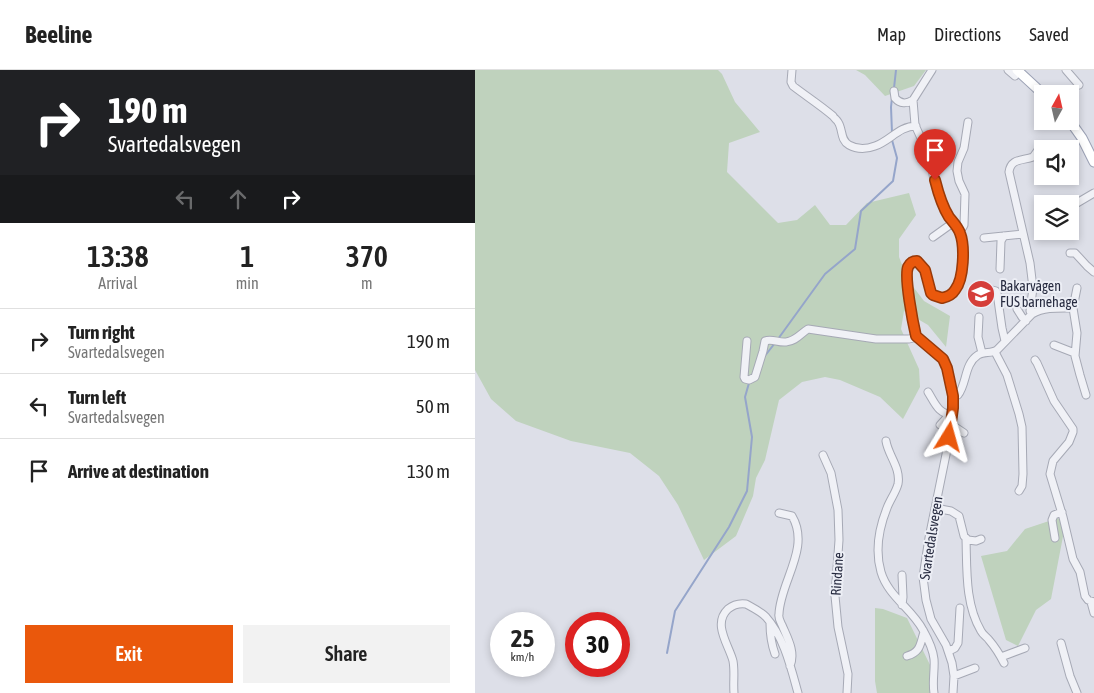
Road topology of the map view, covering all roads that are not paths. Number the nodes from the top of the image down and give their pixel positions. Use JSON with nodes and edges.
{"nodes":[{"id":1,"x":792,"y":70,"type":"edge"},
{"id":2,"x":932,"y":70,"type":"edge"},
{"id":3,"x":1008,"y":70,"type":"edge"},
{"id":4,"x":1066,"y":70,"type":"edge"},
{"id":5,"x":1016,"y":73,"type":"edge"},
{"id":6,"x":1079,"y":85,"type":"dead end"},
{"id":7,"x":1034,"y":87,"type":"edge"},
{"id":8,"x":894,"y":91,"type":"dead end"},
{"id":9,"x":913,"y":100,"type":"junction"},
{"id":10,"x":968,"y":122,"type":"dead end"},
{"id":11,"x":916,"y":126,"type":"junction"},
{"id":12,"x":1076,"y":130,"type":"edge"},
{"id":13,"x":1034,"y":156,"type":"edge"},
{"id":14,"x":1094,"y":162,"type":"edge"},
{"id":15,"x":1094,"y":193,"type":"edge"},
{"id":16,"x":1079,"y":202,"type":"edge"},
{"id":17,"x":956,"y":226,"type":"junction"},
{"id":18,"x":1023,"y":234,"type":"junction"},
{"id":19,"x":1004,"y":236,"type":"junction"},
{"id":20,"x":933,"y":237,"type":"dead end"},
{"id":21,"x":984,"y":238,"type":"dead end"},
{"id":22,"x":1070,"y":252,"type":"dead end"},
{"id":23,"x":1000,"y":269,"type":"dead end"},
{"id":24,"x":1094,"y":272,"type":"edge"},
{"id":25,"x":1077,"y":288,"type":"dead end"},
{"id":26,"x":993,"y":290,"type":"dead end"},
{"id":27,"x":1073,"y":308,"type":"junction"},
{"id":28,"x":1017,"y":310,"type":"dead end"},
{"id":29,"x":1031,"y":314,"type":"junction"},
{"id":30,"x":979,"y":317,"type":"dead end"},
{"id":31,"x":1026,"y":321,"type":"junction"},
{"id":32,"x":917,"y":337,"type":"junction"},
{"id":33,"x":747,"y":341,"type":"dead end"},
{"id":34,"x":1005,"y":341,"type":"junction"},
{"id":35,"x":1054,"y":345,"type":"dead end"},
{"id":36,"x":1075,"y":350,"type":"junction"},
{"id":37,"x":995,"y":352,"type":"junction"},
{"id":38,"x":982,"y":353,"type":"junction"},
{"id":39,"x":1035,"y":360,"type":"dead end"},
{"id":40,"x":929,"y":392,"type":"dead end"},
{"id":41,"x":1086,"y":395,"type":"dead end"},
{"id":42,"x":953,"y":396,"type":"junction"},
{"id":43,"x":951,"y":415,"type":"junction"},
{"id":44,"x":940,"y":425,"type":"dead end"},
{"id":45,"x":951,"y":425,"type":"junction"},
{"id":46,"x":964,"y":434,"type":"dead end"},
{"id":47,"x":886,"y":440,"type":"dead end"},
{"id":48,"x":823,"y":455,"type":"dead end"},
{"id":49,"x":1019,"y":491,"type":"dead end"},
{"id":50,"x":935,"y":508,"type":"junction"},
{"id":51,"x":1062,"y":512,"type":"junction"},
{"id":52,"x":779,"y":514,"type":"dead end"},
{"id":53,"x":1055,"y":538,"type":"dead end"},
{"id":54,"x":966,"y":539,"type":"junction"},
{"id":55,"x":981,"y":539,"type":"dead end"},
{"id":56,"x":902,"y":575,"type":"dead end"},
{"id":57,"x":1093,"y":602,"type":"edge"},
{"id":58,"x":902,"y":604,"type":"junction"},
{"id":59,"x":960,"y":608,"type":"dead end"},
{"id":60,"x":1094,"y":613,"type":"edge"},
{"id":61,"x":770,"y":622,"type":"junction"},
{"id":62,"x":925,"y":632,"type":"junction"},
{"id":63,"x":1061,"y":642,"type":"dead end"},
{"id":64,"x":1025,"y":648,"type":"dead end"},
{"id":65,"x":949,"y":650,"type":"junction"},
{"id":66,"x":775,"y":654,"type":"dead end"},
{"id":67,"x":907,"y":656,"type":"dead end"},
{"id":68,"x":790,"y":666,"type":"junction"},
{"id":69,"x":975,"y":668,"type":"dead end"},
{"id":70,"x":954,"y":676,"type":"junction"},
{"id":71,"x":734,"y":693,"type":"edge"},
{"id":72,"x":798,"y":693,"type":"edge"},
{"id":73,"x":847,"y":693,"type":"edge"},
{"id":74,"x":935,"y":693,"type":"edge"},
{"id":75,"x":953,"y":693,"type":"edge"},
{"id":76,"x":1077,"y":693,"type":"edge"}],
"edges":[{"from":1,"to":11,"type":"street"},
{"from":2,"to":9,"type":"street"},
{"from":3,"to":5,"type":"street"},
{"from":4,"to":6,"type":"street"},
{"from":5,"to":7,"type":"main road"},
{"from":8,"to":9,"type":"street"},
{"from":9,"to":11,"type":"street"},
{"from":10,"to":17,"type":"street"},
{"from":11,"to":17,"type":"street"},
{"from":12,"to":14,"type":"main road"},
{"from":13,"to":18,"type":"street"},
{"from":15,"to":16,"type":"street"},
{"from":17,"to":20,"type":"street"},
{"from":17,"to":32,"type":"street"},
{"from":18,"to":19,"type":"street"},
{"from":18,"to":29,"type":"street"},
{"from":19,"to":21,"type":"street"},
{"from":19,"to":23,"type":"street"},
{"from":22,"to":24,"type":"street"},
{"from":25,"to":27,"type":"street"},
{"from":26,"to":34,"type":"street"},
{"from":27,"to":29,"type":"street"},
{"from":27,"to":36,"type":"street"},
{"from":28,"to":31,"type":"street"},
{"from":29,"to":31,"type":"street"},
{"from":30,"to":38,"type":"street"},
{"from":31,"to":34,"type":"street"},
{"from":32,"to":33,"type":"street"},
{"from":32,"to":42,"type":"street","name":"Svartedalsvegen"},
{"from":34,"to":37,"type":"street"},
{"from":35,"to":36,"type":"street"},
{"from":36,"to":41,"type":"street"},
{"from":37,"to":38,"type":"street"},
{"from":37,"to":49,"type":"street"},
{"from":38,"to":42,"type":"street"},
{"from":39,"to":51,"type":"street"},
{"from":40,"to":43,"type":"street"},
{"from":42,"to":43,"type":"street","name":"Svartedalsvegen"},
{"from":43,"to":44,"type":"street"},
{"from":43,"to":45,"type":"street","name":"Svartedalsvegen"},
{"from":45,"to":46,"type":"street"},
{"from":45,"to":50,"type":"street","name":"Svartedalsvegen"},
{"from":47,"to":58,"type":"street"},
{"from":48,"to":73,"type":"street","name":"Rindane"},
{"from":50,"to":54,"type":"street"},
{"from":50,"to":65,"type":"street","name":"Svartedalsvegen"},
{"from":51,"to":53,"type":"street"},
{"from":51,"to":57,"type":"street"},
{"from":52,"to":68,"type":"street"},
{"from":54,"to":55,"type":"street"},
{"from":54,"to":64,"type":"street"},
{"from":56,"to":58,"type":"street"},
{"from":57,"to":60,"type":"street"},
{"from":58,"to":62,"type":"street"},
{"from":59,"to":65,"type":"street"},
{"from":61,"to":66,"type":"street"},
{"from":61,"to":68,"type":"street"},
{"from":61,"to":71,"type":"street"},
{"from":62,"to":67,"type":"street"},
{"from":62,"to":74,"type":"street"},
{"from":63,"to":76,"type":"street"},
{"from":65,"to":70,"type":"street","name":"Svartedalsvegen"},
{"from":68,"to":72,"type":"street"},
{"from":69,"to":70,"type":"street"},
{"from":70,"to":75,"type":"street","name":"Svartedalsvegen"}]}
